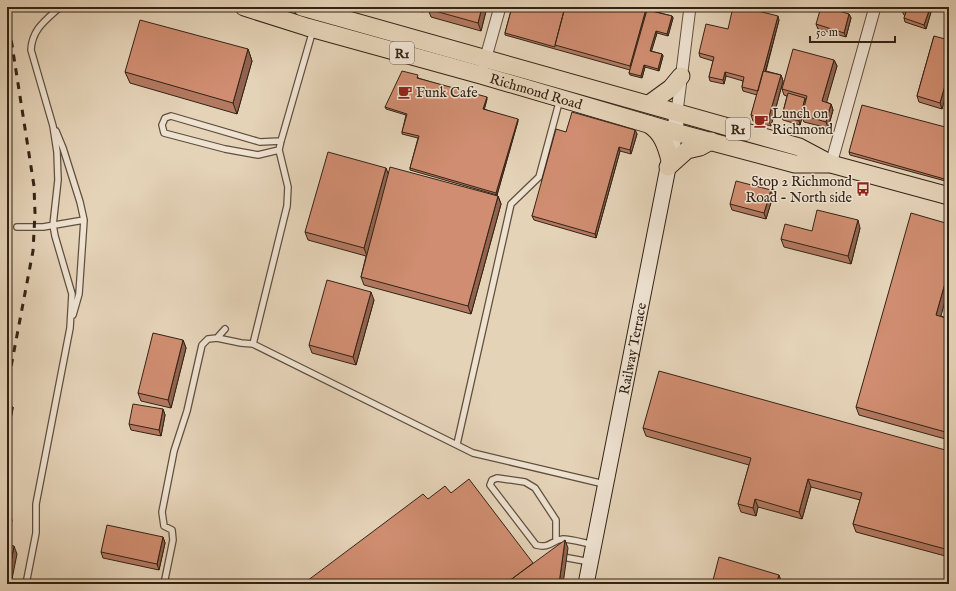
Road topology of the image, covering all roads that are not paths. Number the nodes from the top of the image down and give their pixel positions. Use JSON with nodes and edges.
{"nodes":[{"id":1,"x":60,"y":7,"type":"edge"},
{"id":2,"x":244,"y":7,"type":"edge"},
{"id":3,"x":500,"y":7,"type":"edge"},
{"id":4,"x":690,"y":7,"type":"edge"},
{"id":5,"x":875,"y":7,"type":"edge"},
{"id":6,"x":308,"y":8,"type":"edge"},
{"id":7,"x":310,"y":28,"type":"junction"},
{"id":8,"x":483,"y":67,"type":"junction"},
{"id":9,"x":681,"y":76,"type":"junction"},
{"id":10,"x":560,"y":98,"type":"junction"},
{"id":11,"x":649,"y":104,"type":"junction"},
{"id":12,"x":677,"y":112,"type":"junction"},
{"id":13,"x":648,"y":124,"type":"junction"},
{"id":14,"x":53,"y":126,"type":"junction"},
{"id":15,"x":675,"y":132,"type":"junction"},
{"id":16,"x":280,"y":141,"type":"junction"},
{"id":17,"x":712,"y":142,"type":"junction"},
{"id":18,"x":279,"y":150,"type":"junction"},
{"id":19,"x":669,"y":163,"type":"junction"},
{"id":20,"x":831,"y":164,"type":"junction"},
{"id":21,"x":949,"y":196,"type":"edge"},
{"id":22,"x":84,"y":220,"type":"junction"},
{"id":23,"x":53,"y":225,"type":"junction"},
{"id":24,"x":17,"y":227,"type":"dead end"},
{"id":25,"x":70,"y":328,"type":"junction"},
{"id":26,"x":224,"y":329,"type":"dead end"},
{"id":27,"x":217,"y":338,"type":"junction"},
{"id":28,"x":253,"y":344,"type":"junction"},
{"id":29,"x":457,"y":444,"type":"junction"},
{"id":30,"x":606,"y":484,"type":"junction"},
{"id":31,"x":556,"y":541,"type":"junction"},
{"id":32,"x":594,"y":545,"type":"junction"},
{"id":33,"x":555,"y":559,"type":"edge"},
{"id":34,"x":591,"y":562,"type":"junction"},
{"id":35,"x":26,"y":584,"type":"edge"},
{"id":36,"x":164,"y":584,"type":"edge"},
{"id":37,"x":586,"y":584,"type":"edge"}],
"edges":[{"from":1,"to":14,"type":"lane"},
{"from":2,"to":7,"type":"main road","name":"Richmond Road","number":"R1"},
{"from":3,"to":8,"type":"street"},
{"from":4,"to":9,"type":"street"},
{"from":5,"to":20,"type":"street"},
{"from":6,"to":7,"type":"street"},
{"from":6,"to":8,"type":"main road","name":"Richmond Road","number":"R1"},
{"from":7,"to":8,"type":"main road","name":"Richmond Road","number":"R1"},
{"from":7,"to":16,"type":"lane"},
{"from":8,"to":10,"type":"main road","name":"Richmond Road","number":"R1"},
{"from":8,"to":11,"type":"main road","name":"Richmond Road","number":"R1"},
{"from":9,"to":11,"type":"main road"},
{"from":9,"to":12,"type":"street"},
{"from":10,"to":13,"type":"main road","name":"Richmond Road","number":"R1"},
{"from":10,"to":29,"type":"lane"},
{"from":11,"to":12,"type":"main road","name":"Richmond Road","number":"R1"},
{"from":12,"to":15,"type":"main road","name":"Railway Terrace"},
{"from":12,"to":20,"type":"main road","name":"Richmond Road","number":"R1"},
{"from":13,"to":15,"type":"main road","name":"Richmond Road","number":"R1"},
{"from":13,"to":19,"type":"main road"},
{"from":14,"to":22,"type":"lane"},
{"from":14,"to":23,"type":"lane"},
{"from":15,"to":17,"type":"main road","name":"Richmond Road","number":"R1"},
{"from":15,"to":19,"type":"main road","name":"Railway Terrace"},
{"from":16,"to":18,"type":"lane"},
{"from":16,"to":18,"type":"lane"},
{"from":17,"to":19,"type":"main road"},
{"from":17,"to":20,"type":"main road","name":"Richmond Road","number":"R1"},
{"from":18,"to":28,"type":"lane"},
{"from":19,"to":30,"type":"main road","name":"Railway Terrace"},
{"from":20,"to":21,"type":"main road","name":"Richmond Road","number":"R1"},
{"from":22,"to":23,"type":"lane"},
{"from":22,"to":25,"type":"lane"},
{"from":23,"to":24,"type":"lane"},
{"from":23,"to":25,"type":"lane"},
{"from":25,"to":35,"type":"lane"},
{"from":26,"to":27,"type":"lane"},
{"from":27,"to":28,"type":"lane"},
{"from":27,"to":36,"type":"lane"},
{"from":28,"to":29,"type":"lane"},
{"from":29,"to":30,"type":"lane"},
{"from":30,"to":32,"type":"main road","name":"Railway Terrace"},
{"from":31,"to":31,"type":"lane"},
{"from":31,"to":32,"type":"lane"},
{"from":32,"to":34,"type":"main road","name":"Railway Terrace"},
{"from":33,"to":34,"type":"lane"},
{"from":34,"to":37,"type":"main road","name":"Railway Terrace"}]}
